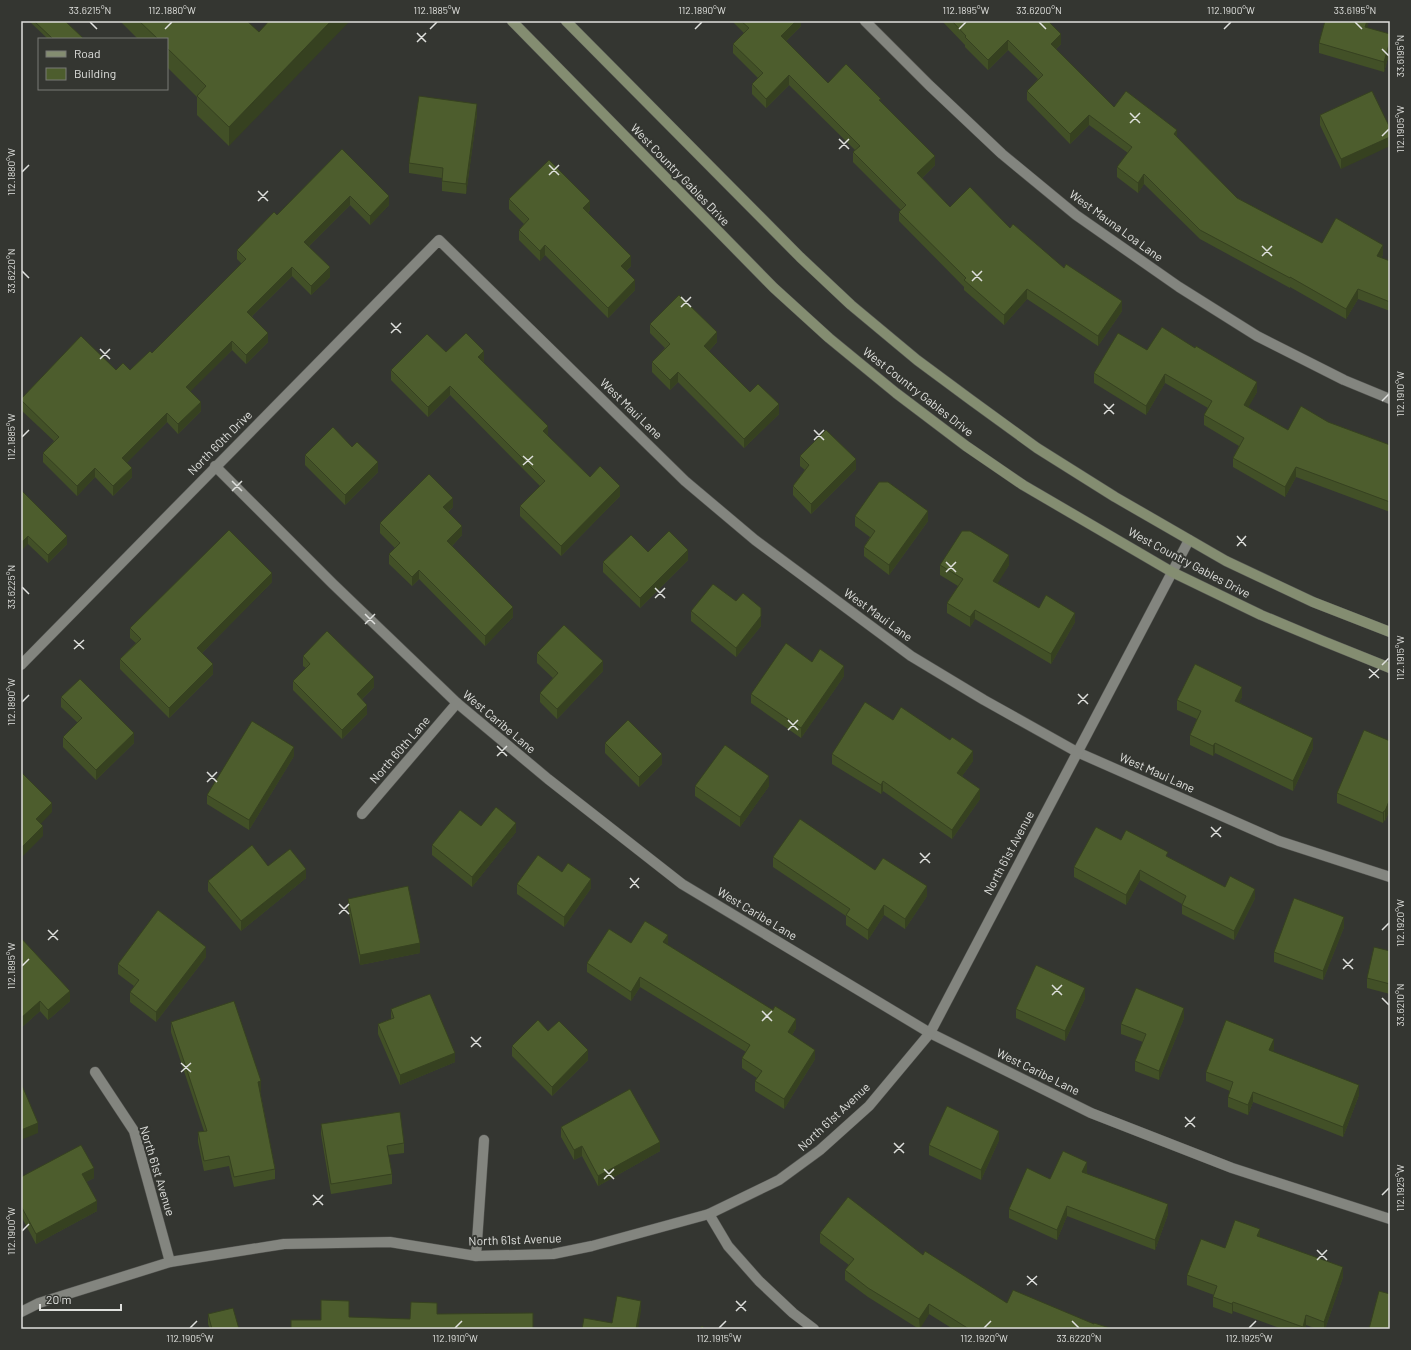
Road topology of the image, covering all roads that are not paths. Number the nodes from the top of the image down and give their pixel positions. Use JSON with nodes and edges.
{"nodes":[{"id":1,"x":512,"y":21,"type":"edge"},
{"id":2,"x":566,"y":21,"type":"edge"},
{"id":3,"x":865,"y":21,"type":"edge"},
{"id":4,"x":439,"y":240,"type":"joint"},
{"id":5,"x":1390,"y":399,"type":"edge"},
{"id":6,"x":215,"y":466,"type":"junction"},
{"id":7,"x":1189,"y":540,"type":"junction"},
{"id":8,"x":1172,"y":572,"type":"junction"},
{"id":9,"x":1390,"y":632,"type":"edge"},
{"id":10,"x":21,"y":665,"type":"edge"},
{"id":11,"x":1390,"y":668,"type":"edge"},
{"id":12,"x":457,"y":704,"type":"junction"},
{"id":13,"x":1077,"y":752,"type":"junction"},
{"id":14,"x":362,"y":814,"type":"dead end"},
{"id":15,"x":1390,"y":877,"type":"edge"},
{"id":16,"x":930,"y":1033,"type":"junction"},
{"id":17,"x":95,"y":1072,"type":"dead end"},
{"id":18,"x":484,"y":1140,"type":"dead end"},
{"id":19,"x":709,"y":1214,"type":"junction"},
{"id":20,"x":1390,"y":1219,"type":"edge"},
{"id":21,"x":476,"y":1256,"type":"junction"},
{"id":22,"x":170,"y":1262,"type":"junction"},
{"id":23,"x":21,"y":1312,"type":"edge"},
{"id":24,"x":814,"y":1329,"type":"edge"}],
"edges":[{"from":1,"to":8,"type":"street","name":"West Country Gables Drive"},
{"from":2,"to":7,"type":"street","name":"West Country Gables Drive"},
{"from":3,"to":5,"type":"street","name":"West Mauna Loa Lane"},
{"from":4,"to":6,"type":"street","name":"North 60th Drive"},
{"from":4,"to":13,"type":"street","name":"West Maui Lane"},
{"from":6,"to":10,"type":"street","name":"North 60th Drive"},
{"from":6,"to":12,"type":"street","name":"West Caribe Lane"},
{"from":7,"to":8,"type":"street","name":"North 61st Avenue"},
{"from":7,"to":9,"type":"street","name":"West Country Gables Drive"},
{"from":8,"to":11,"type":"street","name":"West Country Gables Drive"},
{"from":8,"to":13,"type":"street","name":"North 61st Avenue"},
{"from":12,"to":14,"type":"street","name":"North 60th Lane"},
{"from":12,"to":16,"type":"street","name":"West Caribe Lane"},
{"from":13,"to":15,"type":"street","name":"West Maui Lane"},
{"from":13,"to":16,"type":"street","name":"North 61st Avenue"},
{"from":16,"to":19,"type":"street","name":"North 61st Avenue"},
{"from":16,"to":20,"type":"street","name":"West Caribe Lane"},
{"from":17,"to":22,"type":"street","name":"North 61st Avenue"},
{"from":18,"to":21,"type":"street"},
{"from":19,"to":21,"type":"street","name":"North 61st Avenue"},
{"from":19,"to":24,"type":"street"},
{"from":21,"to":22,"type":"street","name":"North 61st Avenue"},
{"from":22,"to":23,"type":"street","name":"North 61st Avenue"}]}
